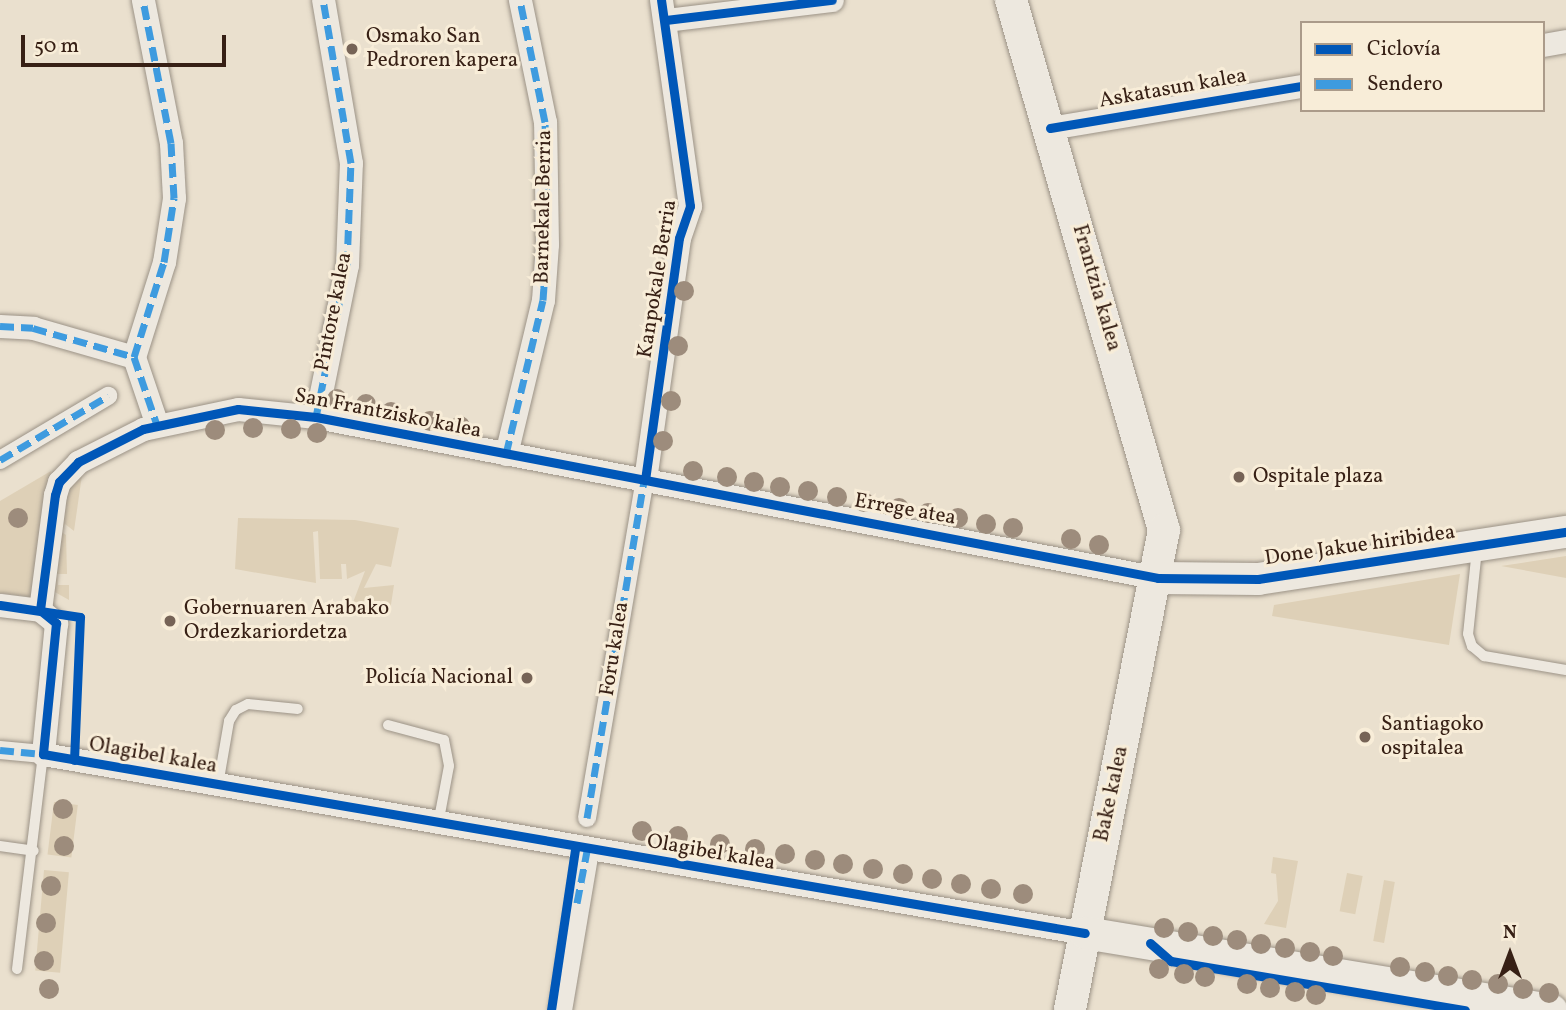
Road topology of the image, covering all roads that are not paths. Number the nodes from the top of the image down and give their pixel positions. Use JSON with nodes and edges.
{"nodes":[{"id":1,"x":143,"y":0,"type":"edge"},
{"id":2,"x":323,"y":0,"type":"edge"},
{"id":3,"x":520,"y":0,"type":"edge"},
{"id":4,"x":832,"y":0,"type":"edge"},
{"id":5,"x":1011,"y":0,"type":"edge"},
{"id":6,"x":738,"y":5,"type":"edge"},
{"id":7,"x":664,"y":10,"type":"edge"},
{"id":8,"x":1566,"y":41,"type":"edge"},
{"id":9,"x":1545,"y":45,"type":"edge"},
{"id":10,"x":1300,"y":86,"type":"edge"},
{"id":11,"x":1050,"y":128,"type":"junction"},
{"id":12,"x":0,"y":326,"type":"edge"},
{"id":13,"x":134,"y":356,"type":"junction"},
{"id":14,"x":108,"y":396,"type":"dead end"},
{"id":15,"x":316,"y":417,"type":"junction"},
{"id":16,"x":157,"y":425,"type":"junction"},
{"id":17,"x":506,"y":454,"type":"junction"},
{"id":18,"x":0,"y":460,"type":"edge"},
{"id":19,"x":645,"y":480,"type":"junction"},
{"id":20,"x":1566,"y":532,"type":"edge"},
{"id":21,"x":1478,"y":546,"type":"junction"},
{"id":22,"x":1158,"y":578,"type":"junction"},
{"id":23,"x":0,"y":605,"type":"edge"},
{"id":24,"x":40,"y":610,"type":"junction"},
{"id":25,"x":1566,"y":670,"type":"edge"},
{"id":26,"x":298,"y":709,"type":"dead end"},
{"id":27,"x":388,"y":725,"type":"dead end"},
{"id":28,"x":0,"y":750,"type":"edge"},
{"id":29,"x":43,"y":754,"type":"junction"},
{"id":30,"x":218,"y":785,"type":"junction"},
{"id":31,"x":587,"y":818,"type":"dead end"},
{"id":32,"x":438,"y":824,"type":"junction"},
{"id":33,"x":0,"y":846,"type":"edge"},
{"id":34,"x":34,"y":851,"type":"junction"},
{"id":35,"x":587,"y":851,"type":"junction"},
{"id":36,"x":1085,"y":933,"type":"junction"},
{"id":37,"x":17,"y":968,"type":"dead end"},
{"id":38,"x":560,"y":1010,"type":"edge"},
{"id":39,"x":1070,"y":1010,"type":"edge"},
{"id":40,"x":1552,"y":1010,"type":"edge"}],
"edges":[{"from":1,"to":13,"type":"street"},
{"from":2,"to":15,"type":"street","name":"Pintore kalea"},
{"from":3,"to":17,"type":"street","name":"Barnekale Berria"},
{"from":4,"to":6,"type":"street"},
{"from":5,"to":11,"type":"main road","name":"Frantzia kalea"},
{"from":6,"to":7,"type":"street"},
{"from":7,"to":19,"type":"street","name":"Kanpokale Berria"},
{"from":8,"to":9,"type":"street"},
{"from":10,"to":11,"type":"street","name":"Askatasun kalea"},
{"from":11,"to":22,"type":"main road","name":"Frantzia kalea"},
{"from":12,"to":13,"type":"street"},
{"from":13,"to":16,"type":"street"},
{"from":14,"to":18,"type":"street"},
{"from":15,"to":16,"type":"street","name":"San Frantzisko kalea"},
{"from":15,"to":17,"type":"street","name":"San Frantzisko kalea"},
{"from":16,"to":24,"type":"street","name":"San Frantzisko kalea"},
{"from":17,"to":19,"type":"street","name":"San Frantzisko kalea"},
{"from":19,"to":22,"type":"street","name":"Errege atea"},
{"from":19,"to":31,"type":"street","name":"Foru kalea"},
{"from":20,"to":21,"type":"main road","name":"Done Jakue hiribidea"},
{"from":21,"to":22,"type":"main road","name":"Done Jakue hiribidea"},
{"from":21,"to":25,"type":"lane"},
{"from":22,"to":36,"type":"main road","name":"Bake kalea"},
{"from":23,"to":24,"type":"street"},
{"from":24,"to":29,"type":"street"},
{"from":26,"to":30,"type":"lane"},
{"from":27,"to":32,"type":"lane"},
{"from":28,"to":29,"type":"street","name":"Olagibel kalea"},
{"from":29,"to":30,"type":"street","name":"Olagibel kalea"},
{"from":29,"to":34,"type":"lane"},
{"from":30,"to":32,"type":"street","name":"Olagibel kalea"},
{"from":32,"to":35,"type":"street","name":"Olagibel kalea"},
{"from":33,"to":34,"type":"lane"},
{"from":34,"to":37,"type":"lane"},
{"from":35,"to":36,"type":"street","name":"Olagibel kalea"},
{"from":35,"to":38,"type":"street"},
{"from":36,"to":39,"type":"main road","name":"Bake kalea"},
{"from":36,"to":40,"type":"main road","name":"Olagibel kalea"}]}
